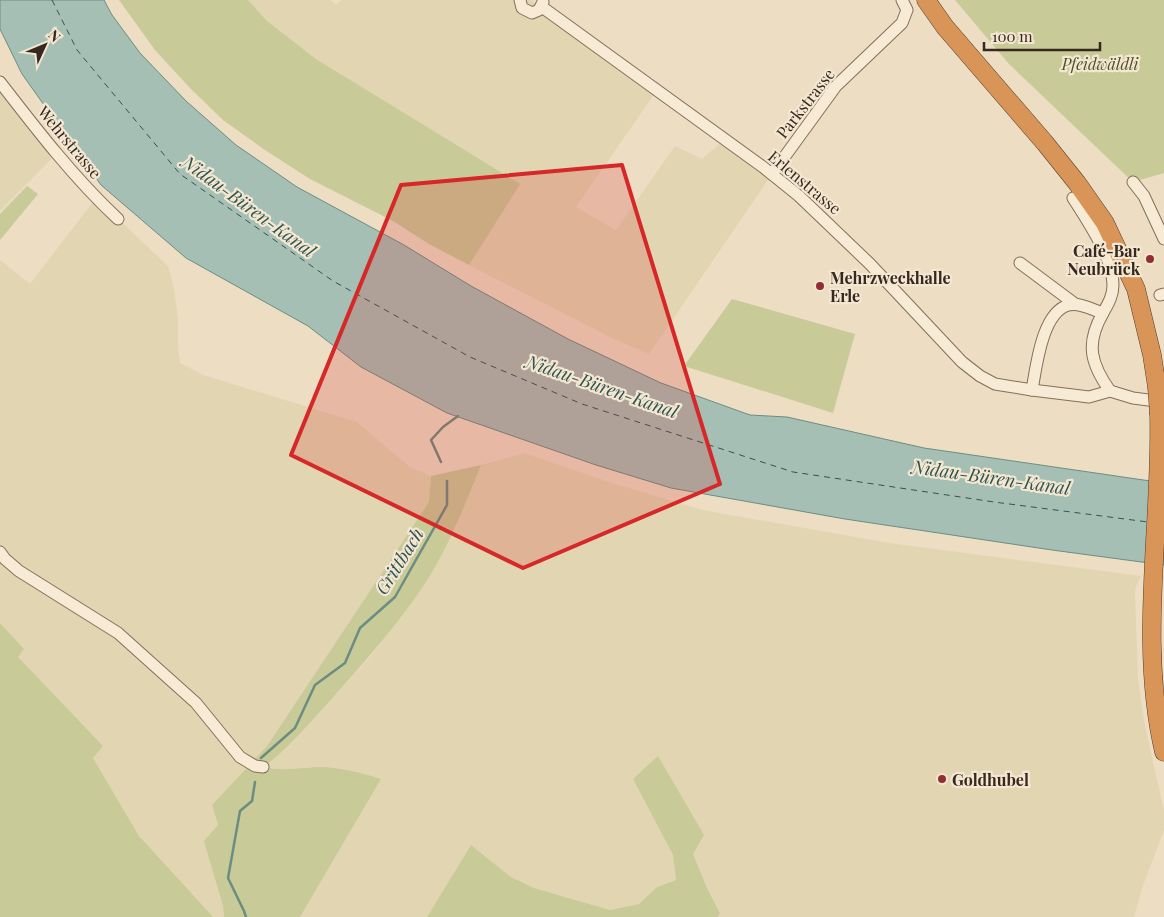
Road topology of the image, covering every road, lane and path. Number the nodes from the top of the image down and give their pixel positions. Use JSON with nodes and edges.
{"nodes":[{"id":1,"x":520,"y":0,"type":"edge"},
{"id":2,"x":926,"y":0,"type":"edge"},
{"id":3,"x":908,"y":3,"type":"edge"},
{"id":4,"x":542,"y":4,"type":"edge"},
{"id":5,"x":0,"y":82,"type":"edge"},
{"id":6,"x":772,"y":174,"type":"junction"},
{"id":7,"x":1133,"y":182,"type":"dead end"},
{"id":8,"x":1073,"y":198,"type":"dead end"},
{"id":9,"x":118,"y":220,"type":"dead end"},
{"id":10,"x":1160,"y":221,"type":"edge"},
{"id":11,"x":1164,"y":239,"type":"edge"},
{"id":12,"x":1020,"y":262,"type":"dead end"},
{"id":13,"x":1075,"y":304,"type":"junction"},
{"id":14,"x":1102,"y":313,"type":"junction"},
{"id":15,"x":1145,"y":322,"type":"junction"},
{"id":16,"x":1032,"y":390,"type":"junction"},
{"id":17,"x":1110,"y":392,"type":"junction"},
{"id":18,"x":1160,"y":401,"type":"edge"},
{"id":19,"x":0,"y":552,"type":"edge"},
{"id":20,"x":1164,"y":752,"type":"edge"},
{"id":21,"x":255,"y":765,"type":"dead end"}],
"edges":[{"from":1,"to":4,"type":"street"},
{"from":2,"to":15,"type":"highway"},
{"from":3,"to":6,"type":"street","name":"Parkstrasse"},
{"from":3,"to":15,"type":"highway"},
{"from":4,"to":6,"type":"street","name":"Erlenstrasse"},
{"from":5,"to":9,"type":"street","name":"Wehrstrasse"},
{"from":6,"to":16,"type":"street","name":"Erlenstrasse"},
{"from":7,"to":10,"type":"street"},
{"from":8,"to":14,"type":"street"},
{"from":10,"to":11,"type":"street"},
{"from":12,"to":13,"type":"street"},
{"from":13,"to":14,"type":"street"},
{"from":13,"to":16,"type":"street"},
{"from":14,"to":17,"type":"street"},
{"from":15,"to":18,"type":"highway"},
{"from":16,"to":17,"type":"street","name":"Erlenstrasse"},
{"from":17,"to":18,"type":"street","name":"Erlenstrasse"},
{"from":18,"to":20,"type":"highway"},
{"from":19,"to":21,"type":"street"}]}
